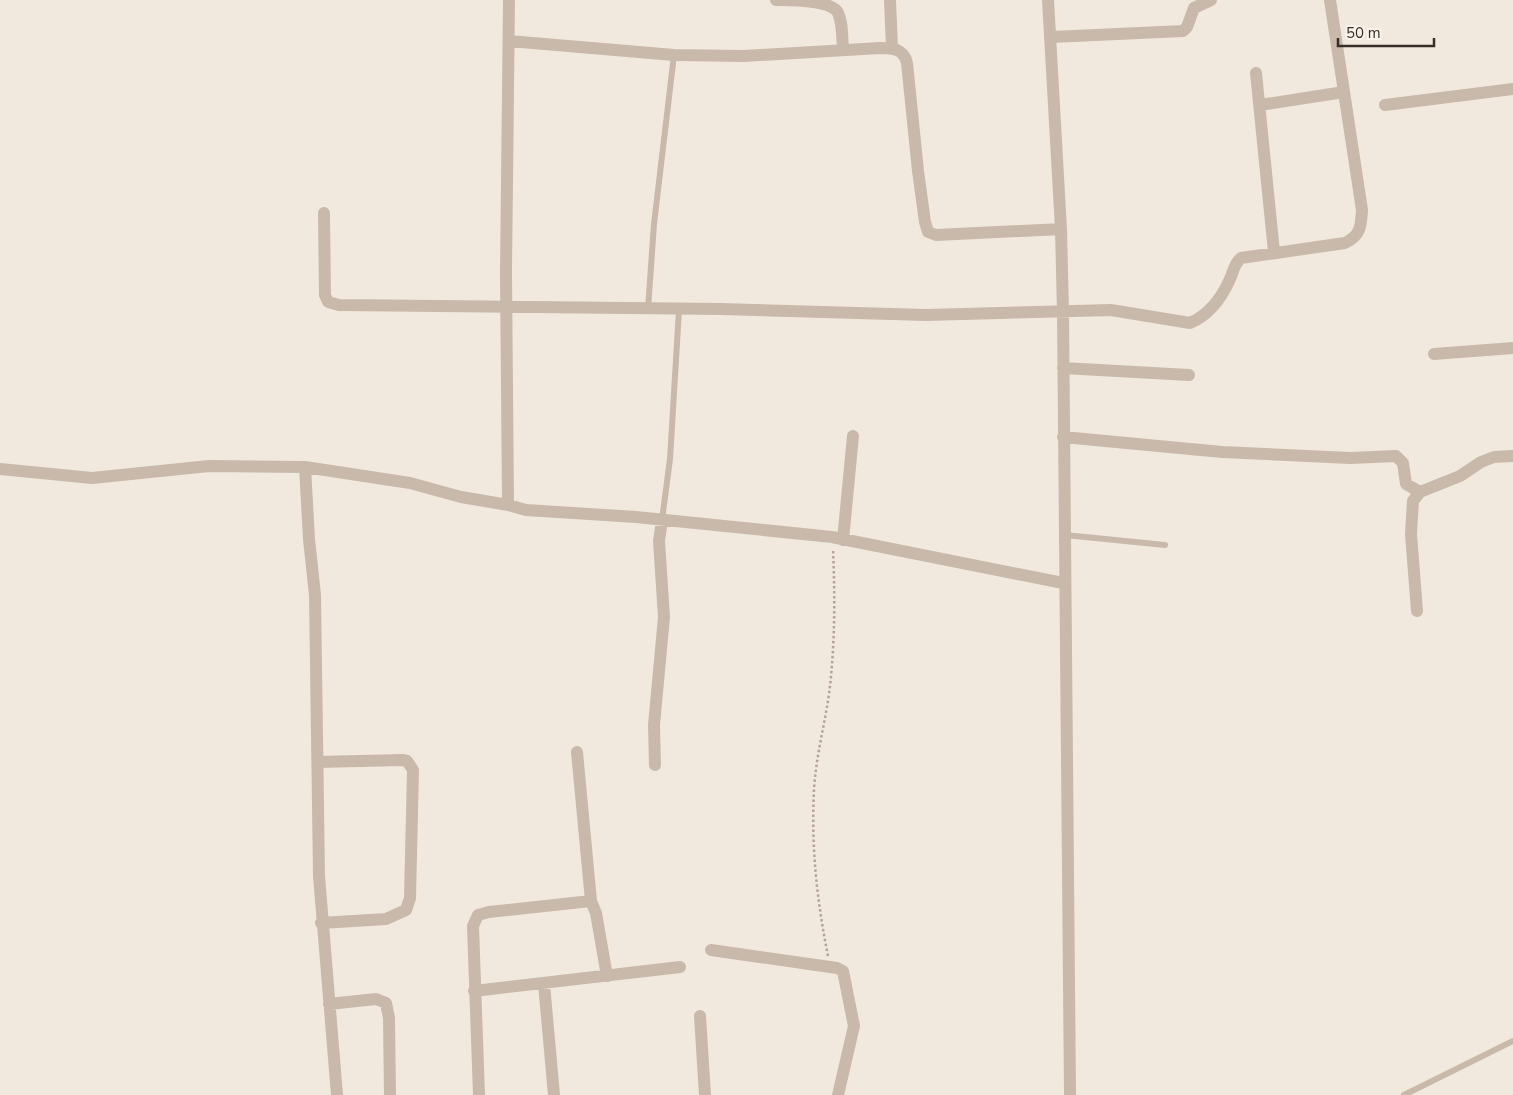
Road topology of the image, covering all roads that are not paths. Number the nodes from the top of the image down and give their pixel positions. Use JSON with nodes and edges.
{"nodes":[{"id":1,"x":509,"y":0,"type":"edge"},
{"id":2,"x":776,"y":0,"type":"edge"},
{"id":3,"x":890,"y":0,"type":"edge"},
{"id":4,"x":1048,"y":0,"type":"edge"},
{"id":5,"x":1211,"y":0,"type":"edge"},
{"id":6,"x":1330,"y":0,"type":"edge"},
{"id":7,"x":1052,"y":37,"type":"junction"},
{"id":8,"x":509,"y":41,"type":"junction"},
{"id":9,"x":892,"y":48,"type":"junction"},
{"id":10,"x":843,"y":50,"type":"junction"},
{"id":11,"x":674,"y":55,"type":"junction"},
{"id":12,"x":1256,"y":73,"type":"dead end"},
{"id":13,"x":1513,"y":89,"type":"edge"},
{"id":14,"x":1344,"y":92,"type":"junction"},
{"id":15,"x":1260,"y":105,"type":"junction"},
{"id":16,"x":1384,"y":105,"type":"dead end"},
{"id":17,"x":324,"y":213,"type":"dead end"},
{"id":18,"x":1061,"y":229,"type":"junction"},
{"id":19,"x":1274,"y":252,"type":"junction"},
{"id":20,"x":507,"y":308,"type":"junction"},
{"id":21,"x":648,"y":310,"type":"junction"},
{"id":22,"x":679,"y":310,"type":"junction"},
{"id":23,"x":1063,"y":312,"type":"junction"},
{"id":24,"x":1513,"y":348,"type":"edge"},
{"id":25,"x":1434,"y":354,"type":"dead end"},
{"id":26,"x":1063,"y":368,"type":"junction"},
{"id":27,"x":1190,"y":375,"type":"dead end"},
{"id":28,"x":853,"y":436,"type":"dead end"},
{"id":29,"x":1063,"y":438,"type":"junction"},
{"id":30,"x":1513,"y":456,"type":"edge"},
{"id":31,"x":305,"y":467,"type":"junction"},
{"id":32,"x":0,"y":469,"type":"edge"},
{"id":33,"x":1420,"y":492,"type":"junction"},
{"id":34,"x":508,"y":505,"type":"junction"},
{"id":35,"x":662,"y":520,"type":"junction"},
{"id":36,"x":1063,"y":534,"type":"junction"},
{"id":37,"x":838,"y":538,"type":"junction"},
{"id":38,"x":1165,"y":545,"type":"dead end"},
{"id":39,"x":1063,"y":583,"type":"junction"},
{"id":40,"x":1417,"y":611,"type":"dead end"},
{"id":41,"x":577,"y":752,"type":"dead end"},
{"id":42,"x":318,"y":762,"type":"junction"},
{"id":43,"x":655,"y":765,"type":"dead end"},
{"id":44,"x":591,"y":901,"type":"junction"},
{"id":45,"x":321,"y":923,"type":"junction"},
{"id":46,"x":711,"y":950,"type":"dead end"},
{"id":47,"x":680,"y":967,"type":"dead end"},
{"id":48,"x":607,"y":976,"type":"junction"},
{"id":49,"x":544,"y":984,"type":"junction"},
{"id":50,"x":474,"y":991,"type":"junction"},
{"id":51,"x":329,"y":1004,"type":"junction"},
{"id":52,"x":700,"y":1016,"type":"dead end"},
{"id":53,"x":1513,"y":1040,"type":"edge"},
{"id":54,"x":705,"y":1094,"type":"edge"},
{"id":55,"x":337,"y":1095,"type":"edge"},
{"id":56,"x":390,"y":1095,"type":"edge"},
{"id":57,"x":479,"y":1095,"type":"edge"},
{"id":58,"x":554,"y":1095,"type":"edge"},
{"id":59,"x":838,"y":1095,"type":"edge"},
{"id":60,"x":1070,"y":1095,"type":"edge"},
{"id":61,"x":1404,"y":1095,"type":"edge"}],
"edges":[{"from":1,"to":8,"type":"street"},
{"from":2,"to":10,"type":"street"},
{"from":3,"to":9,"type":"street"},
{"from":4,"to":7,"type":"street"},
{"from":5,"to":7,"type":"street"},
{"from":6,"to":14,"type":"street"},
{"from":7,"to":18,"type":"street"},
{"from":8,"to":11,"type":"street"},
{"from":8,"to":20,"type":"street"},
{"from":9,"to":10,"type":"street"},
{"from":9,"to":18,"type":"street"},
{"from":10,"to":11,"type":"street"},
{"from":11,"to":21,"type":"lane"},
{"from":12,"to":15,"type":"street"},
{"from":13,"to":16,"type":"street"},
{"from":14,"to":15,"type":"street"},
{"from":14,"to":19,"type":"street"},
{"from":15,"to":19,"type":"street"},
{"from":17,"to":20,"type":"street"},
{"from":18,"to":23,"type":"street"},
{"from":19,"to":23,"type":"street"},
{"from":20,"to":21,"type":"street"},
{"from":20,"to":34,"type":"street"},
{"from":21,"to":22,"type":"street"},
{"from":22,"to":23,"type":"street"},
{"from":22,"to":35,"type":"lane"},
{"from":23,"to":26,"type":"street"},
{"from":24,"to":25,"type":"street"},
{"from":26,"to":27,"type":"street"},
{"from":26,"to":29,"type":"street"},
{"from":28,"to":37,"type":"street"},
{"from":29,"to":33,"type":"street"},
{"from":29,"to":36,"type":"street"},
{"from":30,"to":33,"type":"street"},
{"from":31,"to":32,"type":"street"},
{"from":31,"to":34,"type":"street"},
{"from":31,"to":42,"type":"street"},
{"from":33,"to":40,"type":"street"},
{"from":34,"to":35,"type":"street"},
{"from":35,"to":37,"type":"street"},
{"from":35,"to":43,"type":"street"},
{"from":36,"to":38,"type":"lane"},
{"from":36,"to":39,"type":"street"},
{"from":37,"to":39,"type":"street"},
{"from":39,"to":60,"type":"street"},
{"from":41,"to":44,"type":"street"},
{"from":42,"to":45,"type":"street"},
{"from":42,"to":45,"type":"street"},
{"from":44,"to":48,"type":"street"},
{"from":44,"to":50,"type":"street"},
{"from":45,"to":51,"type":"street"},
{"from":46,"to":59,"type":"street"},
{"from":47,"to":48,"type":"street"},
{"from":48,"to":49,"type":"street"},
{"from":49,"to":50,"type":"street"},
{"from":49,"to":58,"type":"street"},
{"from":50,"to":57,"type":"street"},
{"from":51,"to":55,"type":"street"},
{"from":51,"to":56,"type":"street"},
{"from":52,"to":54,"type":"street"},
{"from":53,"to":61,"type":"lane"}]}
